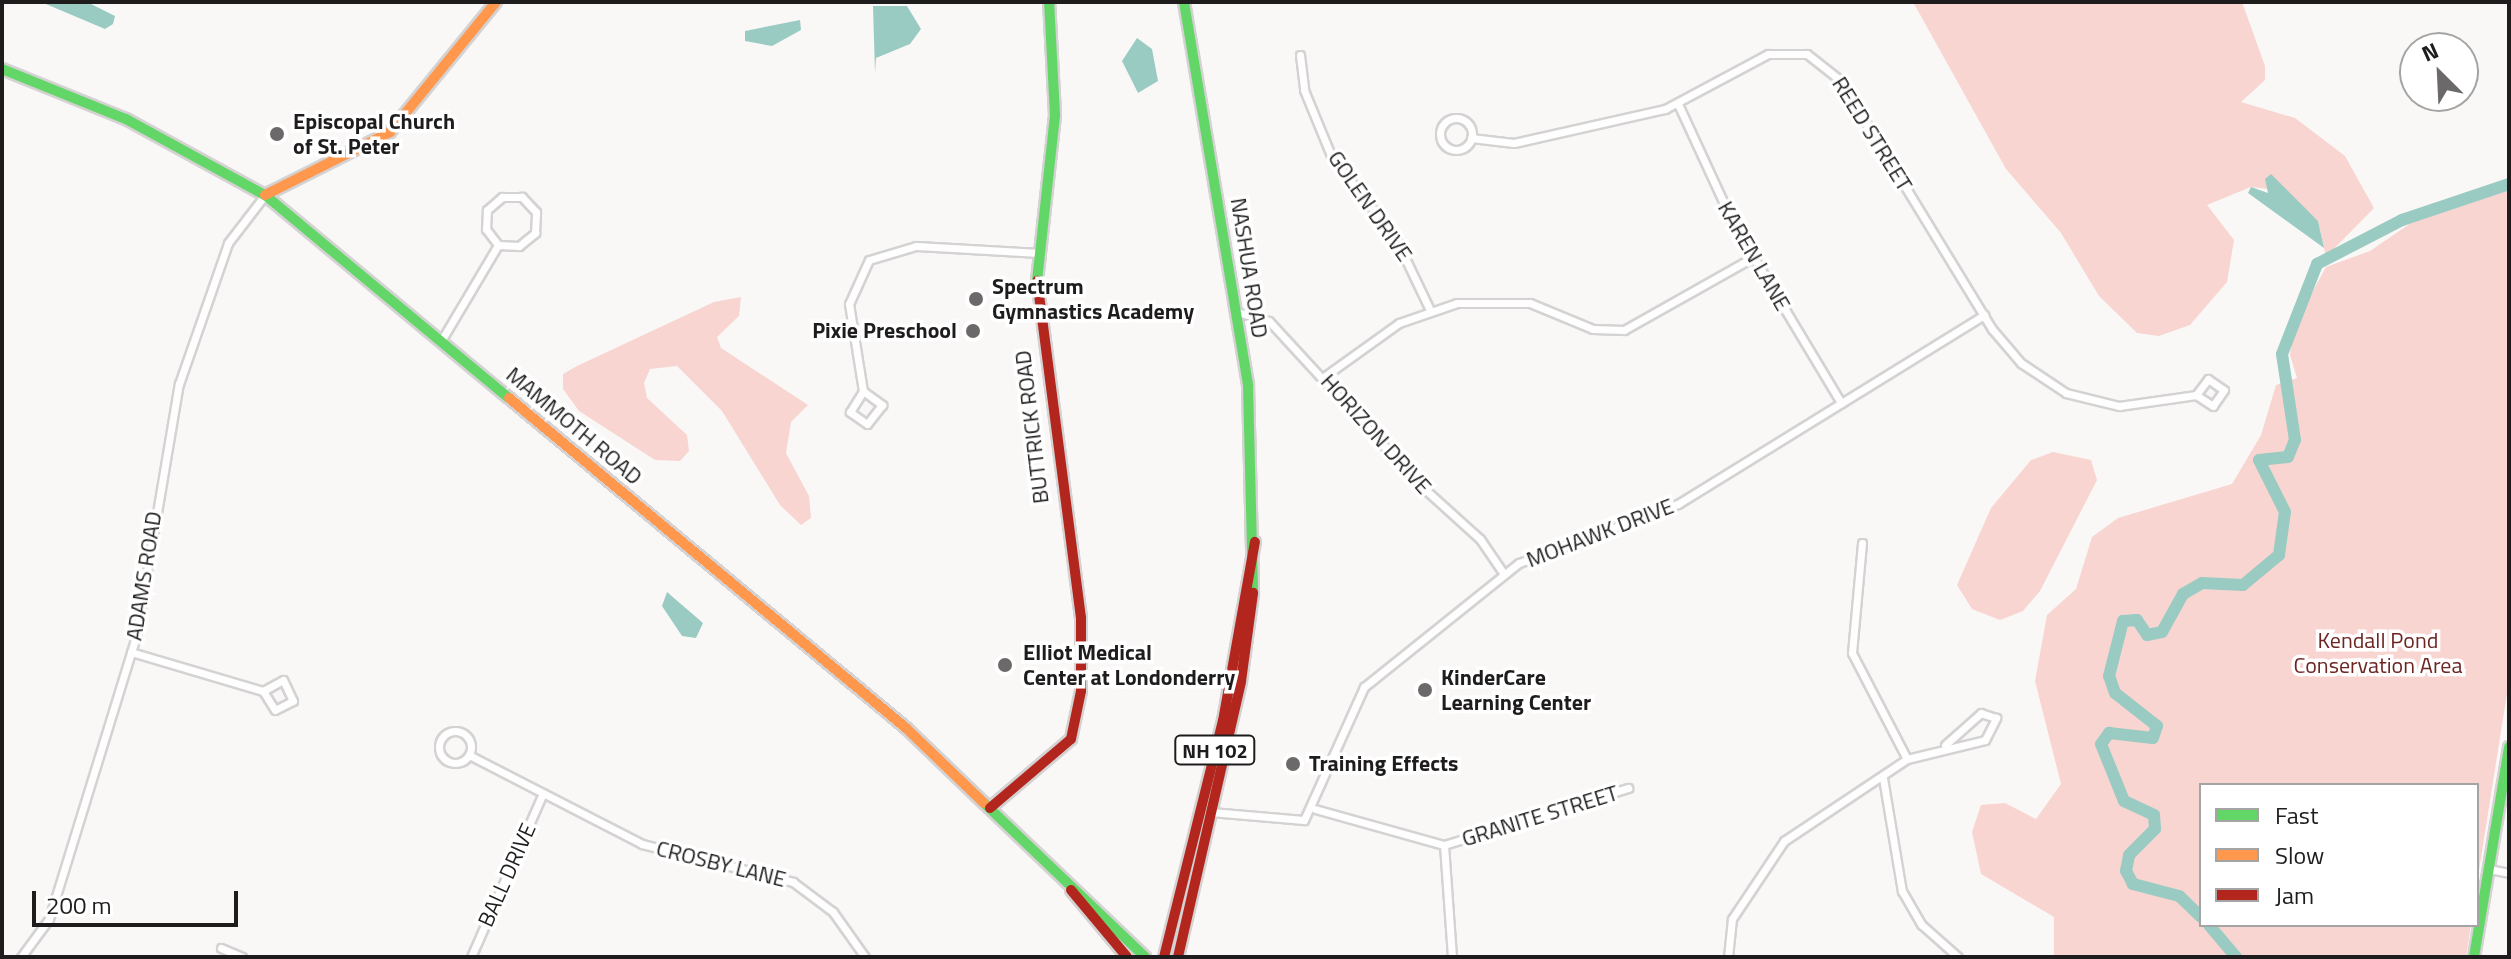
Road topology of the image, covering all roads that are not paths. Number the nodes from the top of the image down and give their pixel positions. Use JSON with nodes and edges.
{"nodes":[{"id":1,"x":496,"y":2,"type":"edge"},
{"id":2,"x":1049,"y":2,"type":"edge"},
{"id":3,"x":1184,"y":2,"type":"edge"},
{"id":4,"x":1300,"y":55,"type":"dead end"},
{"id":5,"x":2,"y":69,"type":"edge"},
{"id":6,"x":1678,"y":104,"type":"junction"},
{"id":7,"x":1471,"y":138,"type":"junction"},
{"id":8,"x":265,"y":195,"type":"junction"},
{"id":9,"x":498,"y":245,"type":"junction"},
{"id":10,"x":1036,"y":253,"type":"junction"},
{"id":11,"x":1752,"y":258,"type":"junction"},
{"id":12,"x":1430,"y":310,"type":"junction"},
{"id":13,"x":1237,"y":312,"type":"junction"},
{"id":14,"x":1984,"y":315,"type":"junction"},
{"id":15,"x":441,"y":341,"type":"junction"},
{"id":16,"x":1325,"y":376,"type":"junction"},
{"id":17,"x":863,"y":391,"type":"junction"},
{"id":18,"x":2196,"y":395,"type":"dead end"},
{"id":19,"x":1841,"y":403,"type":"junction"},
{"id":20,"x":1862,"y":543,"type":"dead end"},
{"id":21,"x":1504,"y":574,"type":"junction"},
{"id":22,"x":131,"y":652,"type":"junction"},
{"id":23,"x":263,"y":691,"type":"junction"},
{"id":24,"x":1945,"y":745,"type":"junction"},
{"id":25,"x":2509,"y":747,"type":"edge"},
{"id":26,"x":469,"y":755,"type":"junction"},
{"id":27,"x":1907,"y":759,"type":"junction"},
{"id":28,"x":1883,"y":778,"type":"junction"},
{"id":29,"x":1628,"y":788,"type":"dead end"},
{"id":30,"x":543,"y":793,"type":"junction"},
{"id":31,"x":990,"y":808,"type":"junction"},
{"id":32,"x":1315,"y":809,"type":"junction"},
{"id":33,"x":1206,"y":811,"type":"junction"},
{"id":34,"x":1444,"y":845,"type":"junction"},
{"id":35,"x":2489,"y":869,"type":"junction"},
{"id":36,"x":2509,"y":873,"type":"edge"},
{"id":37,"x":1070,"y":888,"type":"junction"},
{"id":38,"x":221,"y":948,"type":"dead end"},
{"id":39,"x":1727,"y":955,"type":"edge"},
{"id":40,"x":21,"y":957,"type":"edge"},
{"id":41,"x":242,"y":957,"type":"edge"},
{"id":42,"x":471,"y":957,"type":"edge"},
{"id":43,"x":865,"y":957,"type":"edge"},
{"id":44,"x":1127,"y":957,"type":"edge"},
{"id":45,"x":1145,"y":957,"type":"edge"},
{"id":46,"x":1164,"y":957,"type":"edge"},
{"id":47,"x":1178,"y":957,"type":"edge"},
{"id":48,"x":1452,"y":957,"type":"edge"},
{"id":49,"x":1958,"y":957,"type":"edge"},
{"id":50,"x":2474,"y":957,"type":"edge"}],
"edges":[{"from":1,"to":8,"type":"main road"},
{"from":2,"to":10,"type":"main road","name":"BUTTRICK ROAD"},
{"from":3,"to":13,"type":"main road","name":"NASHUA ROAD","number":"NH 102"},
{"from":4,"to":12,"type":"street","name":"GOLEN DRIVE"},
{"from":5,"to":8,"type":"main road","name":"MAMMOTH ROAD"},
{"from":6,"to":7,"type":"street","name":"REED STREET"},
{"from":6,"to":11,"type":"street","name":"KAREN LANE"},
{"from":6,"to":14,"type":"street","name":"REED STREET"},
{"from":7,"to":7,"type":"street","name":"REED STREET"},
{"from":8,"to":15,"type":"main road","name":"MAMMOTH ROAD"},
{"from":8,"to":22,"type":"street","name":"ADAMS ROAD"},
{"from":9,"to":9,"type":"street"},
{"from":9,"to":15,"type":"street"},
{"from":10,"to":17,"type":"street"},
{"from":10,"to":31,"type":"main road","name":"BUTTRICK ROAD"},
{"from":11,"to":12,"type":"street"},
{"from":11,"to":19,"type":"street","name":"KAREN LANE"},
{"from":12,"to":16,"type":"street"},
{"from":13,"to":16,"type":"street","name":"HORIZON DRIVE"},
{"from":13,"to":33,"type":"main road","name":"NASHUA ROAD","number":"NH 102"},
{"from":14,"to":18,"type":"street","name":"REED STREET"},
{"from":14,"to":19,"type":"street","name":"MOHAWK DRIVE"},
{"from":15,"to":31,"type":"main road","name":"MAMMOTH ROAD"},
{"from":16,"to":21,"type":"street","name":"HORIZON DRIVE"},
{"from":17,"to":17,"type":"street"},
{"from":19,"to":21,"type":"street","name":"MOHAWK DRIVE"},
{"from":20,"to":27,"type":"street"},
{"from":21,"to":32,"type":"street","name":"MOHAWK DRIVE"},
{"from":22,"to":23,"type":"street"},
{"from":22,"to":40,"type":"street","name":"ADAMS ROAD"},
{"from":23,"to":23,"type":"street"},
{"from":24,"to":24,"type":"street"},
{"from":24,"to":27,"type":"street"},
{"from":25,"to":35,"type":"main road"},
{"from":26,"to":26,"type":"street","name":"CROSBY LANE"},
{"from":26,"to":30,"type":"street","name":"CROSBY LANE"},
{"from":27,"to":28,"type":"street"},
{"from":28,"to":39,"type":"street"},
{"from":28,"to":49,"type":"street"},
{"from":29,"to":34,"type":"street","name":"GRANITE STREET"},
{"from":30,"to":42,"type":"street","name":"BALL DRIVE"},
{"from":30,"to":43,"type":"street","name":"CROSBY LANE"},
{"from":31,"to":37,"type":"main road","name":"MAMMOTH ROAD"},
{"from":32,"to":33,"type":"street"},
{"from":32,"to":34,"type":"street","name":"GRANITE STREET"},
{"from":33,"to":46,"type":"main road","name":"NASHUA ROAD","number":"NH 102"},
{"from":33,"to":47,"type":"main road","name":"NASHUA ROAD","number":"NH 102"},
{"from":34,"to":48,"type":"street"},
{"from":35,"to":36,"type":"street"},
{"from":35,"to":50,"type":"main road"},
{"from":37,"to":44,"type":"main road","name":"MAMMOTH ROAD"},
{"from":37,"to":45,"type":"main road","name":"MAMMOTH ROAD"},
{"from":38,"to":41,"type":"street"}]}
